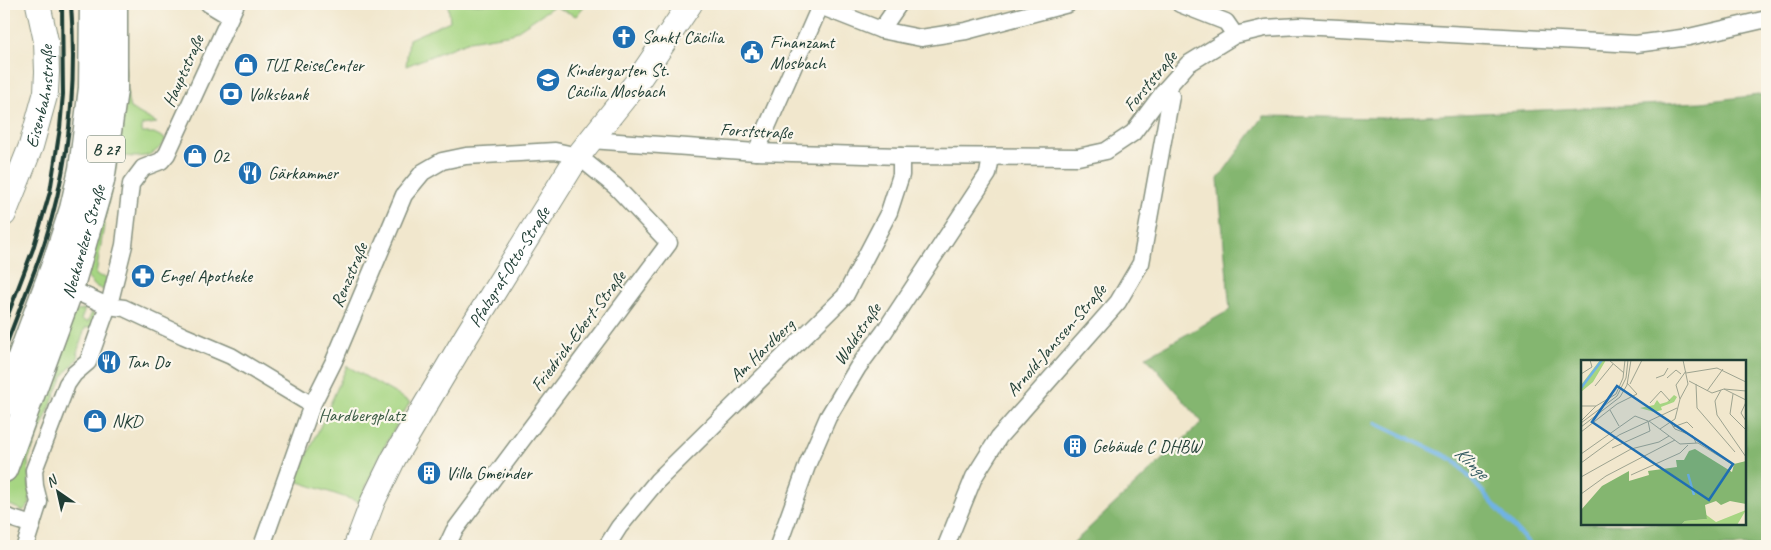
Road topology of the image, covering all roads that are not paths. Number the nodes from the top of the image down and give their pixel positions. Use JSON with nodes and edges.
{"nodes":[{"id":1,"x":38,"y":4,"type":"edge"},
{"id":2,"x":93,"y":4,"type":"edge"},
{"id":3,"x":114,"y":4,"type":"edge"},
{"id":4,"x":209,"y":4,"type":"edge"},
{"id":5,"x":690,"y":4,"type":"edge"},
{"id":6,"x":899,"y":4,"type":"edge"},
{"id":7,"x":1068,"y":4,"type":"edge"},
{"id":8,"x":1180,"y":4,"type":"edge"},
{"id":9,"x":821,"y":5,"type":"edge"},
{"id":10,"x":232,"y":10,"type":"edge"},
{"id":11,"x":1767,"y":19,"type":"edge"},
{"id":12,"x":881,"y":30,"type":"junction"},
{"id":13,"x":1234,"y":35,"type":"junction"},
{"id":14,"x":1165,"y":90,"type":"junction"},
{"id":15,"x":585,"y":148,"type":"junction"},
{"id":16,"x":756,"y":152,"type":"junction"},
{"id":17,"x":901,"y":156,"type":"junction"},
{"id":18,"x":991,"y":157,"type":"junction"},
{"id":19,"x":4,"y":214,"type":"edge"},
{"id":20,"x":56,"y":262,"type":"junction"},
{"id":21,"x":70,"y":289,"type":"junction"},
{"id":22,"x":108,"y":306,"type":"junction"},
{"id":23,"x":4,"y":403,"type":"edge"},
{"id":24,"x":312,"y":405,"type":"junction"},
{"id":25,"x":4,"y":469,"type":"edge"},
{"id":26,"x":4,"y":516,"type":"edge"},
{"id":27,"x":32,"y":525,"type":"junction"},
{"id":28,"x":25,"y":546,"type":"edge"},
{"id":29,"x":262,"y":546,"type":"edge"},
{"id":30,"x":356,"y":546,"type":"edge"},
{"id":31,"x":448,"y":546,"type":"edge"},
{"id":32,"x":607,"y":546,"type":"edge"},
{"id":33,"x":778,"y":546,"type":"edge"},
{"id":34,"x":946,"y":546,"type":"edge"}],
"edges":[{"from":1,"to":19,"type":"street","name":"Eisenbahnstraße"},
{"from":2,"to":20,"type":"main road","number":"B 27"},
{"from":3,"to":21,"type":"main road","name":"Neckarelzer Straße","number":"B 27"},
{"from":4,"to":10,"type":"street"},
{"from":5,"to":15,"type":"street","name":"Pfalzgraf-Otto-Straße"},
{"from":6,"to":12,"type":"street"},
{"from":7,"to":12,"type":"street"},
{"from":8,"to":13,"type":"street"},
{"from":9,"to":12,"type":"street"},
{"from":9,"to":16,"type":"street"},
{"from":10,"to":22,"type":"street","name":"Hauptstraße"},
{"from":11,"to":13,"type":"street","name":"Forststraße"},
{"from":13,"to":14,"type":"street","name":"Forststraße"},
{"from":14,"to":18,"type":"street","name":"Forststraße"},
{"from":14,"to":34,"type":"street","name":"Arnold-Janssen-Straße"},
{"from":15,"to":16,"type":"street","name":"Forststraße"},
{"from":15,"to":24,"type":"street","name":"Renzstraße"},
{"from":15,"to":30,"type":"street","name":"Pfalzgraf-Otto-Straße"},
{"from":15,"to":31,"type":"street","name":"Friedrich-Ebert-Straße"},
{"from":16,"to":17,"type":"street","name":"Forststraße"},
{"from":17,"to":18,"type":"street","name":"Forststraße"},
{"from":17,"to":32,"type":"street","name":"Am Hardberg"},
{"from":18,"to":33,"type":"street","name":"Waldstraße"},
{"from":20,"to":21,"type":"street"},
{"from":20,"to":23,"type":"main road","number":"B 27"},
{"from":21,"to":22,"type":"street"},
{"from":21,"to":25,"type":"main road","name":"Neckarelzer Straße","number":"B 27"},
{"from":22,"to":24,"type":"street"},
{"from":22,"to":27,"type":"street"},
{"from":24,"to":29,"type":"street","name":"Renzstraße"},
{"from":26,"to":27,"type":"street"},
{"from":27,"to":28,"type":"street"}]}
